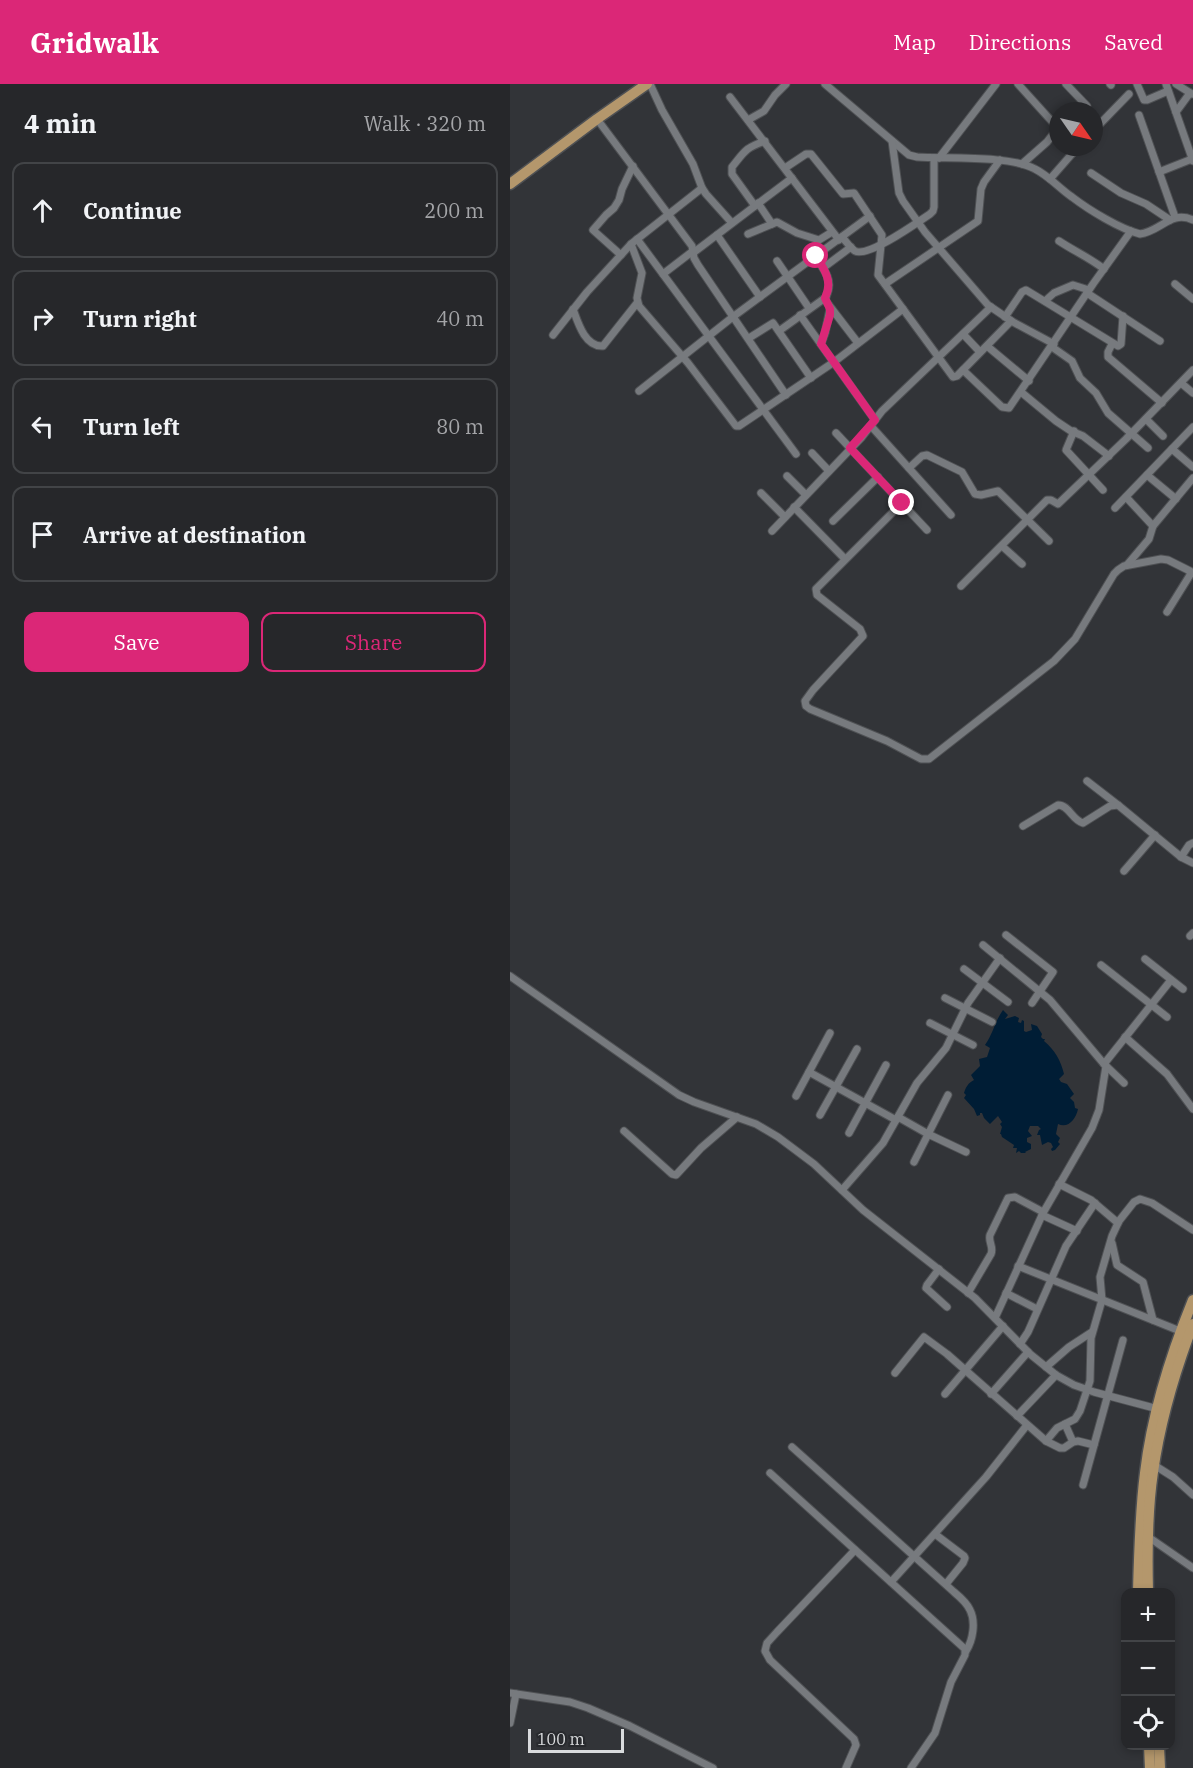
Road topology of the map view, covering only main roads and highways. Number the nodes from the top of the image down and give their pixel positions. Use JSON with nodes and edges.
{"nodes":[{"id":1,"x":639,"y":84,"type":"edge"},
{"id":2,"x":649,"y":84,"type":"edge"},
{"id":3,"x":510,"y":179,"type":"edge"},
{"id":4,"x":510,"y":184,"type":"edge"},
{"id":5,"x":1193,"y":1300,"type":"edge"},
{"id":6,"x":1193,"y":1324,"type":"edge"},
{"id":7,"x":1161,"y":1410,"type":"junction"},
{"id":8,"x":1138,"y":1588,"type":"edge"},
{"id":9,"x":1148,"y":1588,"type":"edge"},
{"id":10,"x":1154,"y":1750,"type":"edge"},
{"id":11,"x":1154,"y":1750,"type":"edge"},
{"id":12,"x":1150,"y":1768,"type":"edge"},
{"id":13,"x":1160,"y":1768,"type":"edge"}],
"edges":[{"from":1,"to":3,"type":"main road"},
{"from":2,"to":4,"type":"main road"},
{"from":5,"to":7,"type":"main road"},
{"from":6,"to":7,"type":"main road"},
{"from":7,"to":8,"type":"main road"},
{"from":7,"to":9,"type":"main road"},
{"from":10,"to":12,"type":"main road"},
{"from":11,"to":13,"type":"main road"}]}
